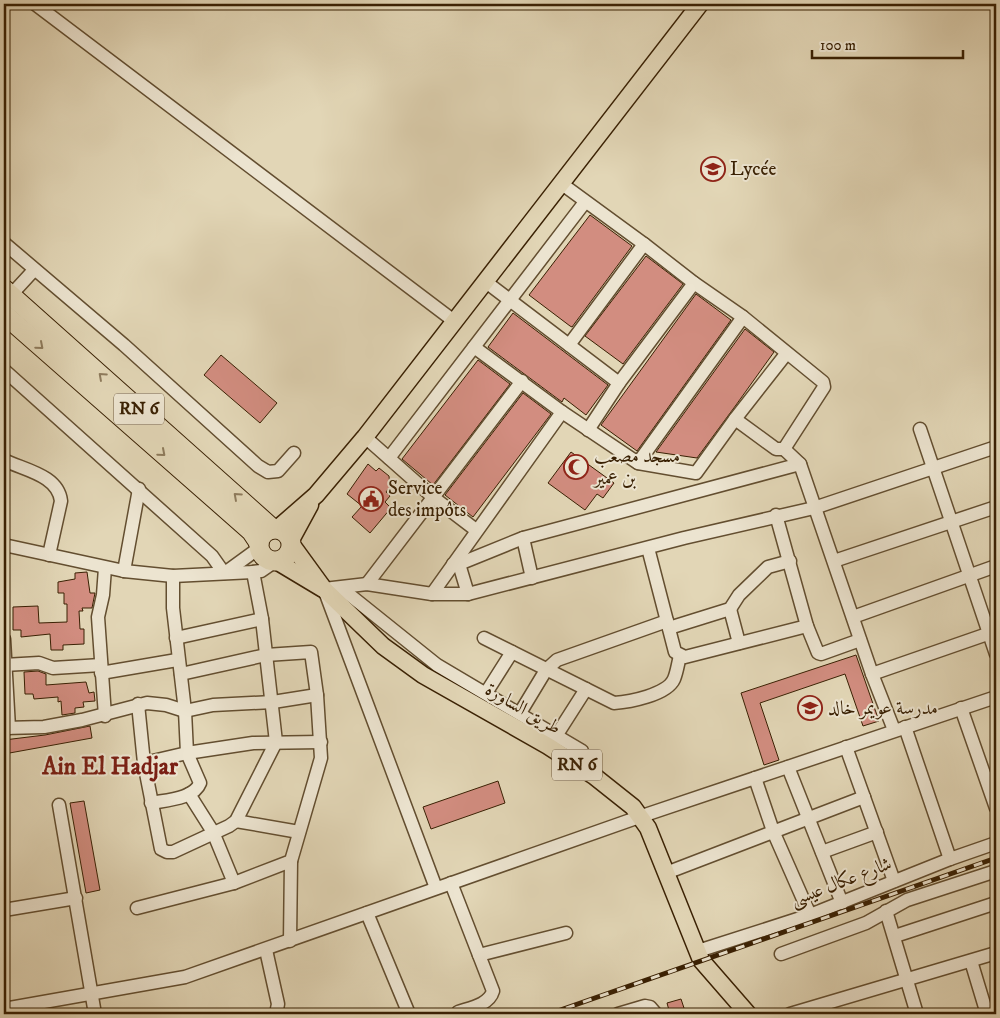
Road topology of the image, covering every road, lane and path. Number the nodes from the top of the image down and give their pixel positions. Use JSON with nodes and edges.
{"nodes":[{"id":1,"x":35,"y":4,"type":"edge"},
{"id":2,"x":700,"y":4,"type":"edge"},
{"id":3,"x":562,"y":184,"type":"junction"},
{"id":4,"x":585,"y":202,"type":"junction"},
{"id":5,"x":4,"y":243,"type":"edge"},
{"id":6,"x":644,"y":244,"type":"junction"},
{"id":7,"x":34,"y":270,"type":"junction"},
{"id":8,"x":486,"y":282,"type":"junction"},
{"id":9,"x":694,"y":283,"type":"junction"},
{"id":10,"x":7,"y":292,"type":"edge"},
{"id":11,"x":510,"y":300,"type":"junction"},
{"id":12,"x":4,"y":314,"type":"edge"},
{"id":13,"x":743,"y":316,"type":"junction"},
{"id":14,"x":454,"y":321,"type":"junction"},
{"id":15,"x":569,"y":345,"type":"junction"},
{"id":16,"x":474,"y":347,"type":"junction"},
{"id":17,"x":786,"y":354,"type":"junction"},
{"id":18,"x":4,"y":370,"type":"edge"},
{"id":19,"x":522,"y":381,"type":"junction"},
{"id":20,"x":618,"y":383,"type":"junction"},
{"id":21,"x":562,"y":412,"type":"junction"},
{"id":22,"x":735,"y":419,"type":"junction"},
{"id":23,"x":920,"y":429,"type":"dead end"},
{"id":24,"x":588,"y":430,"type":"junction"},
{"id":25,"x":365,"y":437,"type":"junction"},
{"id":26,"x":996,"y":448,"type":"edge"},
{"id":27,"x":784,"y":449,"type":"junction"},
{"id":28,"x":294,"y":454,"type":"dead end"},
{"id":29,"x":389,"y":458,"type":"junction"},
{"id":30,"x":4,"y":460,"type":"edge"},
{"id":31,"x":638,"y":463,"type":"junction"},
{"id":32,"x":800,"y":464,"type":"junction"},
{"id":33,"x":933,"y":470,"type":"junction"},
{"id":34,"x":139,"y":489,"type":"junction"},
{"id":35,"x":434,"y":498,"type":"junction"},
{"id":36,"x":996,"y":507,"type":"edge"},
{"id":37,"x":814,"y":508,"type":"junction"},
{"id":38,"x":776,"y":515,"type":"junction"},
{"id":39,"x":951,"y":522,"type":"junction"},
{"id":40,"x":476,"y":530,"type":"junction"},
{"id":41,"x":283,"y":536,"type":"junction"},
{"id":42,"x":523,"y":538,"type":"junction"},
{"id":43,"x":4,"y":545,"type":"edge"},
{"id":44,"x":259,"y":546,"type":"junction"},
{"id":45,"x":648,"y":548,"type":"junction"},
{"id":46,"x":49,"y":555,"type":"junction"},
{"id":47,"x":834,"y":560,"type":"junction"},
{"id":48,"x":276,"y":562,"type":"junction"},
{"id":49,"x":790,"y":562,"type":"junction"},
{"id":50,"x":456,"y":564,"type":"junction"},
{"id":51,"x":996,"y":566,"type":"edge"},
{"id":52,"x":105,"y":568,"type":"junction"},
{"id":53,"x":124,"y":571,"type":"junction"},
{"id":54,"x":253,"y":572,"type":"junction"},
{"id":55,"x":224,"y":573,"type":"junction"},
{"id":56,"x":969,"y":575,"type":"junction"},
{"id":57,"x":173,"y":576,"type":"junction"},
{"id":58,"x":532,"y":578,"type":"junction"},
{"id":59,"x":367,"y":584,"type":"junction"},
{"id":60,"x":341,"y":588,"type":"junction"},
{"id":61,"x":324,"y":589,"type":"junction"},
{"id":62,"x":432,"y":594,"type":"junction"},
{"id":63,"x":468,"y":594,"type":"junction"},
{"id":64,"x":730,"y":609,"type":"junction"},
{"id":65,"x":852,"y":617,"type":"junction"},
{"id":66,"x":262,"y":619,"type":"junction"},
{"id":67,"x":668,"y":625,"type":"junction"},
{"id":68,"x":807,"y":626,"type":"junction"},
{"id":69,"x":992,"y":632,"type":"edge"},
{"id":70,"x":176,"y":638,"type":"junction"},
{"id":71,"x":484,"y":638,"type":"dead end"},
{"id":72,"x":4,"y":639,"type":"edge"},
{"id":73,"x":860,"y":640,"type":"junction"},
{"id":74,"x":739,"y":643,"type":"junction"},
{"id":75,"x":512,"y":652,"type":"junction"},
{"id":76,"x":996,"y":654,"type":"edge"},
{"id":77,"x":266,"y":656,"type":"junction"},
{"id":78,"x":680,"y":656,"type":"junction"},
{"id":79,"x":178,"y":660,"type":"junction"},
{"id":80,"x":4,"y":665,"type":"edge"},
{"id":81,"x":101,"y":669,"type":"junction"},
{"id":82,"x":546,"y":670,"type":"junction"},
{"id":83,"x":181,"y":674,"type":"junction"},
{"id":84,"x":872,"y":674,"type":"junction"},
{"id":85,"x":586,"y":689,"type":"junction"},
{"id":86,"x":486,"y":693,"type":"junction"},
{"id":87,"x":317,"y":695,"type":"junction"},
{"id":88,"x":996,"y":697,"type":"edge"},
{"id":89,"x":272,"y":702,"type":"junction"},
{"id":90,"x":138,"y":704,"type":"junction"},
{"id":91,"x":961,"y":708,"type":"junction"},
{"id":92,"x":185,"y":711,"type":"junction"},
{"id":93,"x":520,"y":713,"type":"junction"},
{"id":94,"x":105,"y":716,"type":"junction"},
{"id":95,"x":6,"y":728,"type":"edge"},
{"id":96,"x":899,"y":728,"type":"junction"},
{"id":97,"x":556,"y":736,"type":"junction"},
{"id":98,"x":276,"y":742,"type":"junction"},
{"id":99,"x":321,"y":742,"type":"junction"},
{"id":100,"x":846,"y":746,"type":"junction"},
{"id":101,"x":582,"y":751,"type":"dead end"},
{"id":102,"x":187,"y":753,"type":"junction"},
{"id":103,"x":144,"y":764,"type":"junction"},
{"id":104,"x":788,"y":767,"type":"junction"},
{"id":105,"x":755,"y":778,"type":"junction"},
{"id":106,"x":189,"y":794,"type":"junction"},
{"id":107,"x":864,"y":797,"type":"junction"},
{"id":108,"x":151,"y":803,"type":"junction"},
{"id":109,"x":59,"y":805,"type":"dead end"},
{"id":110,"x":996,"y":808,"type":"edge"},
{"id":111,"x":642,"y":816,"type":"junction"},
{"id":112,"x":808,"y":817,"type":"junction"},
{"id":113,"x":236,"y":821,"type":"junction"},
{"id":114,"x":773,"y":831,"type":"junction"},
{"id":115,"x":213,"y":832,"type":"junction"},
{"id":116,"x":299,"y":832,"type":"junction"},
{"id":117,"x":877,"y":832,"type":"junction"},
{"id":118,"x":996,"y":843,"type":"edge"},
{"id":119,"x":822,"y":852,"type":"junction"},
{"id":120,"x":950,"y":859,"type":"junction"},
{"id":121,"x":291,"y":861,"type":"junction"},
{"id":122,"x":996,"y":871,"type":"edge"},
{"id":123,"x":666,"y":873,"type":"junction"},
{"id":124,"x":894,"y":881,"type":"junction"},
{"id":125,"x":234,"y":883,"type":"junction"},
{"id":126,"x":451,"y":883,"type":"junction"},
{"id":127,"x":436,"y":888,"type":"junction"},
{"id":128,"x":76,"y":898,"type":"junction"},
{"id":129,"x":842,"y":903,"type":"junction"},
{"id":130,"x":996,"y":903,"type":"edge"},
{"id":131,"x":137,"y":908,"type":"dead end"},
{"id":132,"x":4,"y":910,"type":"edge"},
{"id":133,"x":886,"y":911,"type":"junction"},
{"id":134,"x":367,"y":913,"type":"junction"},
{"id":135,"x":810,"y":916,"type":"junction"},
{"id":136,"x":566,"y":934,"type":"dead end"},
{"id":137,"x":895,"y":936,"type":"junction"},
{"id":138,"x":290,"y":941,"type":"junction"},
{"id":139,"x":266,"y":950,"type":"junction"},
{"id":140,"x":698,"y":951,"type":"junction"},
{"id":141,"x":996,"y":953,"type":"edge"},
{"id":142,"x":781,"y":954,"type":"dead end"},
{"id":143,"x":479,"y":955,"type":"junction"},
{"id":144,"x":971,"y":961,"type":"junction"},
{"id":145,"x":906,"y":980,"type":"junction"},
{"id":146,"x":91,"y":994,"type":"junction"},
{"id":147,"x":4,"y":1009,"type":"edge"},
{"id":148,"x":989,"y":1010,"type":"edge"},
{"id":149,"x":458,"y":1012,"type":"dead end"},
{"id":150,"x":95,"y":1014,"type":"edge"},
{"id":151,"x":276,"y":1014,"type":"edge"},
{"id":152,"x":409,"y":1014,"type":"edge"},
{"id":153,"x":618,"y":1014,"type":"edge"},
{"id":154,"x":656,"y":1014,"type":"edge"},
{"id":155,"x":748,"y":1014,"type":"edge"},
{"id":156,"x":790,"y":1014,"type":"edge"},
{"id":157,"x":917,"y":1014,"type":"edge"}],
"edges":[{"from":1,"to":14,"type":"street"},
{"from":2,"to":3,"type":"main road"},
{"from":3,"to":4,"type":"street"},
{"from":3,"to":8,"type":"main road"},
{"from":4,"to":6,"type":"street"},
{"from":4,"to":11,"type":"street"},
{"from":5,"to":7,"type":"street"},
{"from":6,"to":9,"type":"street"},
{"from":6,"to":15,"type":"street"},
{"from":7,"to":10,"type":"street"},
{"from":7,"to":28,"type":"street"},
{"from":8,"to":11,"type":"street"},
{"from":8,"to":14,"type":"main road"},
{"from":9,"to":13,"type":"street"},
{"from":9,"to":20,"type":"street"},
{"from":41,"to":10,"type":"highway","number":"RN 6","one_way":true},
{"from":11,"to":15,"type":"street"},
{"from":11,"to":16,"type":"street"},
{"from":12,"to":44,"type":"highway","number":"RN 6","one_way":true},
{"from":13,"to":17,"type":"street"},
{"from":13,"to":31,"type":"street"},
{"from":14,"to":25,"type":"main road"},
{"from":15,"to":20,"type":"street"},
{"from":16,"to":19,"type":"street"},
{"from":16,"to":29,"type":"street"},
{"from":17,"to":22,"type":"street"},
{"from":17,"to":27,"type":"street"},
{"from":18,"to":34,"type":"street"},
{"from":19,"to":21,"type":"street"},
{"from":19,"to":35,"type":"street"},
{"from":20,"to":24,"type":"street"},
{"from":21,"to":24,"type":"street"},
{"from":21,"to":40,"type":"street"},
{"from":22,"to":27,"type":"street"},
{"from":22,"to":31,"type":"street"},
{"from":23,"to":33,"type":"street"},
{"from":24,"to":31,"type":"street"},
{"from":25,"to":29,"type":"street"},
{"from":25,"to":41,"type":"main road"},
{"from":26,"to":33,"type":"street"},
{"from":27,"to":32,"type":"street"},
{"from":29,"to":35,"type":"street"},
{"from":30,"to":46,"type":"street"},
{"from":32,"to":37,"type":"street"},
{"from":32,"to":42,"type":"street"},
{"from":33,"to":37,"type":"street"},
{"from":33,"to":39,"type":"street"},
{"from":34,"to":53,"type":"street"},
{"from":34,"to":55,"type":"street"},
{"from":35,"to":40,"type":"street"},
{"from":35,"to":59,"type":"street"},
{"from":36,"to":39,"type":"street"},
{"from":37,"to":38,"type":"street"},
{"from":37,"to":47,"type":"street"},
{"from":38,"to":45,"type":"street"},
{"from":38,"to":49,"type":"street"},
{"from":39,"to":47,"type":"street"},
{"from":39,"to":56,"type":"street"},
{"from":40,"to":50,"type":"street"},
{"from":41,"to":44,"type":"highway"},
{"from":41,"to":48,"type":"highway"},
{"from":41,"to":61,"type":"main road","number":"RN 6"},
{"from":42,"to":50,"type":"street"},
{"from":42,"to":58,"type":"street"},
{"from":43,"to":46,"type":"street"},
{"from":44,"to":48,"type":"highway"},
{"from":44,"to":55,"type":"street"},
{"from":45,"to":58,"type":"street"},
{"from":45,"to":67,"type":"street"},
{"from":46,"to":52,"type":"street"},
{"from":47,"to":65,"type":"street"},
{"from":48,"to":54,"type":"street"},
{"from":48,"to":61,"type":"main road","number":"RN 6"},
{"from":49,"to":64,"type":"street"},
{"from":49,"to":68,"type":"street"},
{"from":50,"to":62,"type":"street"},
{"from":50,"to":63,"type":"street"},
{"from":51,"to":56,"type":"street"},
{"from":52,"to":53,"type":"street"},
{"from":52,"to":81,"type":"street"},
{"from":53,"to":57,"type":"street"},
{"from":54,"to":55,"type":"street"},
{"from":54,"to":66,"type":"street"},
{"from":55,"to":57,"type":"street"},
{"from":56,"to":65,"type":"street"},
{"from":56,"to":69,"type":"street"},
{"from":57,"to":70,"type":"street"},
{"from":58,"to":63,"type":"street"},
{"from":59,"to":60,"type":"street"},
{"from":59,"to":62,"type":"street"},
{"from":60,"to":61,"type":"street"},
{"from":60,"to":86,"type":"street"},
{"from":61,"to":111,"type":"main road","name":"طريق الساورة","number":"RN 6"},
{"from":61,"to":127,"type":"street"},
{"from":62,"to":63,"type":"street"},
{"from":64,"to":67,"type":"street"},
{"from":64,"to":74,"type":"street"},
{"from":65,"to":73,"type":"street"},
{"from":66,"to":70,"type":"street"},
{"from":66,"to":77,"type":"street"},
{"from":67,"to":78,"type":"street"},
{"from":67,"to":82,"type":"street"},
{"from":68,"to":73,"type":"street"},
{"from":68,"to":74,"type":"street"},
{"from":69,"to":76,"type":"street"},
{"from":69,"to":84,"type":"street"},
{"from":70,"to":79,"type":"street"},
{"from":71,"to":75,"type":"street"},
{"from":72,"to":80,"type":"street"},
{"from":73,"to":84,"type":"street"},
{"from":74,"to":78,"type":"street"},
{"from":75,"to":82,"type":"street"},
{"from":75,"to":86,"type":"street"},
{"from":77,"to":83,"type":"street"},
{"from":77,"to":87,"type":"street"},
{"from":77,"to":89,"type":"street"},
{"from":78,"to":85,"type":"street"},
{"from":79,"to":81,"type":"street"},
{"from":79,"to":83,"type":"street"},
{"from":80,"to":81,"type":"street"},
{"from":80,"to":95,"type":"street"},
{"from":81,"to":94,"type":"street"},
{"from":82,"to":85,"type":"street"},
{"from":82,"to":93,"type":"street"},
{"from":83,"to":92,"type":"street"},
{"from":84,"to":96,"type":"street"},
{"from":85,"to":97,"type":"street"},
{"from":86,"to":93,"type":"street"},
{"from":87,"to":89,"type":"street"},
{"from":87,"to":99,"type":"street"},
{"from":88,"to":91,"type":"street"},
{"from":89,"to":92,"type":"street"},
{"from":89,"to":98,"type":"street"},
{"from":90,"to":92,"type":"street"},
{"from":90,"to":94,"type":"street"},
{"from":90,"to":103,"type":"street"},
{"from":91,"to":96,"type":"street"},
{"from":91,"to":110,"type":"street"},
{"from":92,"to":102,"type":"street"},
{"from":93,"to":97,"type":"street"},
{"from":94,"to":95,"type":"street"},
{"from":96,"to":100,"type":"street"},
{"from":96,"to":120,"type":"street"},
{"from":97,"to":101,"type":"street"},
{"from":98,"to":99,"type":"street"},
{"from":98,"to":102,"type":"street"},
{"from":98,"to":113,"type":"street"},
{"from":99,"to":116,"type":"street"},
{"from":100,"to":104,"type":"street"},
{"from":100,"to":107,"type":"street"},
{"from":102,"to":103,"type":"street"},
{"from":102,"to":106,"type":"street"},
{"from":103,"to":108,"type":"street"},
{"from":104,"to":105,"type":"street"},
{"from":104,"to":112,"type":"street"},
{"from":105,"to":111,"type":"street"},
{"from":105,"to":114,"type":"street"},
{"from":106,"to":108,"type":"street"},
{"from":106,"to":115,"type":"street"},
{"from":107,"to":112,"type":"street"},
{"from":107,"to":117,"type":"street"},
{"from":108,"to":115,"type":"street"},
{"from":109,"to":128,"type":"street"},
{"from":111,"to":123,"type":"main road","name":"طريق الساورة","number":"RN 6"},
{"from":111,"to":126,"type":"street"},
{"from":112,"to":114,"type":"street"},
{"from":112,"to":119,"type":"street"},
{"from":113,"to":115,"type":"street"},
{"from":113,"to":116,"type":"street"},
{"from":114,"to":123,"type":"street"},
{"from":114,"to":135,"type":"street"},
{"from":115,"to":125,"type":"street"},
{"from":116,"to":121,"type":"street"},
{"from":117,"to":119,"type":"street"},
{"from":117,"to":124,"type":"street"},
{"from":118,"to":120,"type":"street","name":"شارع عكال عيسى"},
{"from":119,"to":129,"type":"street"},
{"from":120,"to":124,"type":"street","name":"شارع عكال عيسى"},
{"from":121,"to":125,"type":"street"},
{"from":121,"to":138,"type":"street"},
{"from":122,"to":133,"type":"street"},
{"from":123,"to":140,"type":"main road","name":"طريق الساورة","number":"RN 6"},
{"from":124,"to":129,"type":"street","name":"شارع عكال عيسى"},
{"from":125,"to":131,"type":"street"},
{"from":126,"to":127,"type":"street"},
{"from":126,"to":143,"type":"street"},
{"from":127,"to":134,"type":"street"},
{"from":128,"to":132,"type":"street"},
{"from":128,"to":146,"type":"street"},
{"from":129,"to":135,"type":"street","name":"شارع عكال عيسى"},
{"from":130,"to":137,"type":"street"},
{"from":133,"to":137,"type":"street"},
{"from":133,"to":142,"type":"street"},
{"from":134,"to":138,"type":"street"},
{"from":134,"to":152,"type":"street"},
{"from":135,"to":140,"type":"street","name":"شارع عكال عيسى"},
{"from":136,"to":143,"type":"street"},
{"from":137,"to":145,"type":"street"},
{"from":138,"to":139,"type":"street"},
{"from":139,"to":146,"type":"street"},
{"from":139,"to":151,"type":"street"},
{"from":140,"to":155,"type":"main road","name":"طريق الساورة","number":"RN 6"},
{"from":141,"to":144,"type":"street"},
{"from":143,"to":149,"type":"street"},
{"from":144,"to":145,"type":"street"},
{"from":144,"to":148,"type":"street"},
{"from":145,"to":156,"type":"street"},
{"from":145,"to":157,"type":"street"},
{"from":146,"to":147,"type":"street"},
{"from":146,"to":150,"type":"street"},
{"from":153,"to":154,"type":"street"}]}
